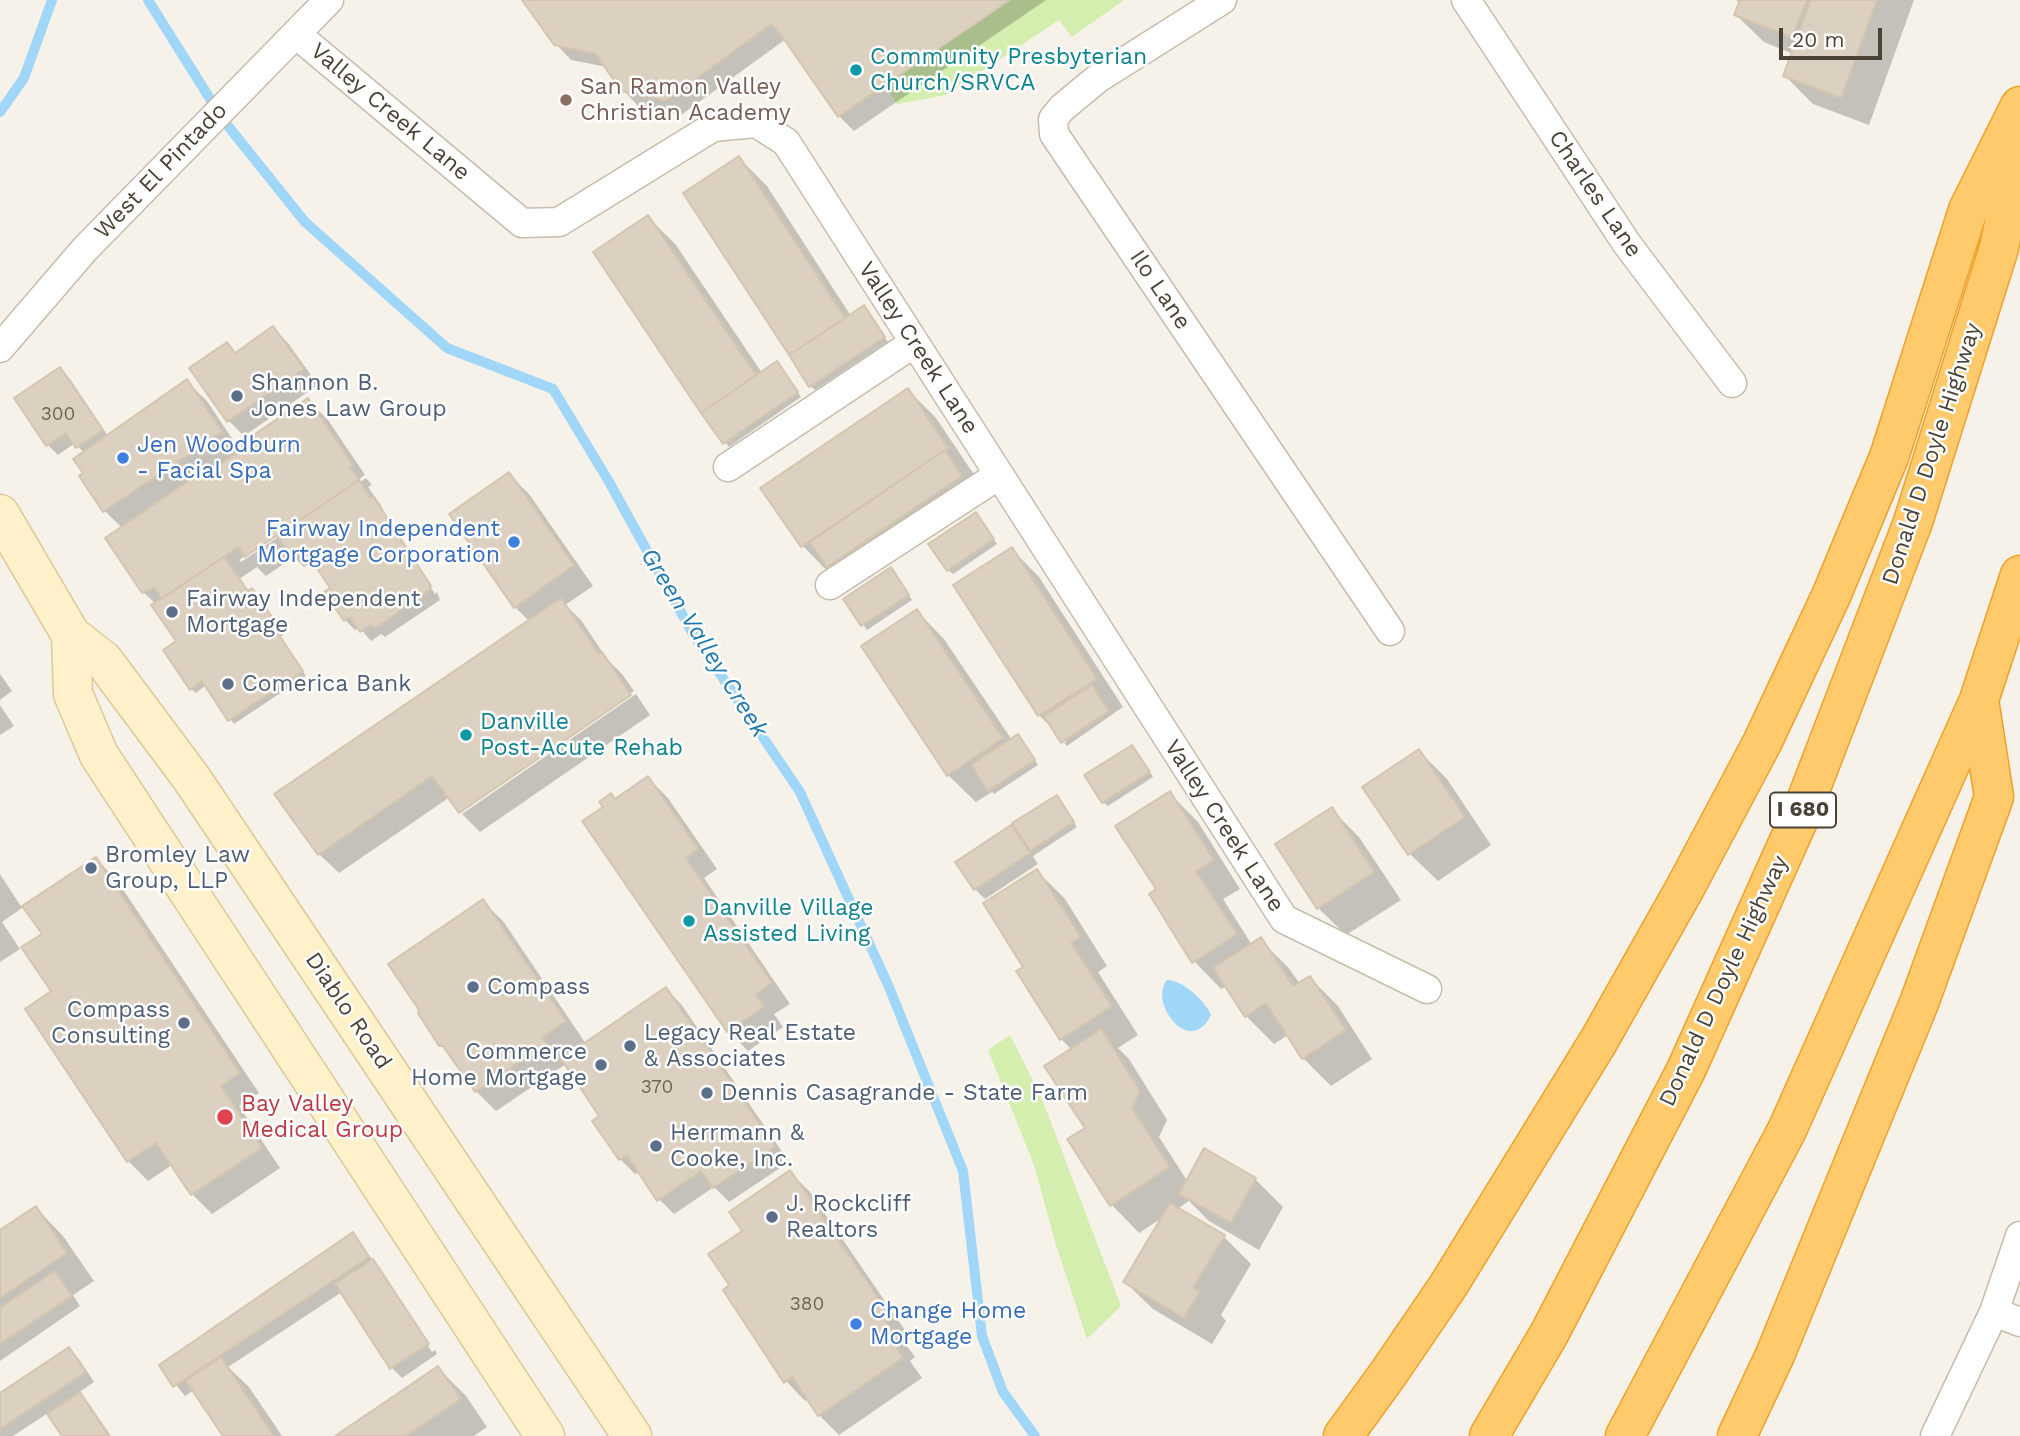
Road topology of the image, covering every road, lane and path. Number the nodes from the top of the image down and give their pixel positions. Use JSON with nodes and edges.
{"nodes":[{"id":1,"x":328,"y":0,"type":"edge"},
{"id":2,"x":1222,"y":0,"type":"edge"},
{"id":3,"x":1466,"y":0,"type":"edge"},
{"id":4,"x":287,"y":43,"type":"junction"},
{"id":5,"x":2020,"y":106,"type":"edge"},
{"id":6,"x":2020,"y":144,"type":"edge"},
{"id":7,"x":914,"y":343,"type":"junction"},
{"id":8,"x":0,"y":348,"type":"edge"},
{"id":9,"x":1732,"y":383,"type":"dead end"},
{"id":10,"x":728,"y":467,"type":"dead end"},
{"id":11,"x":999,"y":475,"type":"junction"},
{"id":12,"x":0,"y":514,"type":"edge"},
{"id":13,"x":2020,"y":575,"type":"edge"},
{"id":14,"x":830,"y":585,"type":"dead end"},
{"id":15,"x":1391,"y":631,"type":"dead end"},
{"id":16,"x":71,"y":635,"type":"junction"},
{"id":17,"x":1979,"y":700,"type":"junction"},
{"id":18,"x":1427,"y":989,"type":"dead end"},
{"id":19,"x":2020,"y":1236,"type":"edge"},
{"id":20,"x":1994,"y":1312,"type":"junction"},
{"id":21,"x":2020,"y":1322,"type":"edge"},
{"id":22,"x":545,"y":1436,"type":"edge"},
{"id":23,"x":632,"y":1436,"type":"edge"},
{"id":24,"x":1343,"y":1436,"type":"edge"},
{"id":25,"x":1489,"y":1436,"type":"edge"},
{"id":26,"x":1625,"y":1436,"type":"edge"},
{"id":27,"x":1737,"y":1436,"type":"edge"},
{"id":28,"x":1936,"y":1436,"type":"edge"}],
"edges":[{"from":1,"to":4,"type":"street","name":"West El Pintado"},
{"from":2,"to":15,"type":"street","name":"Ilo Lane"},
{"from":3,"to":9,"type":"street","name":"Charles Lane"},
{"from":4,"to":7,"type":"street","name":"Valley Creek Lane"},
{"from":4,"to":8,"type":"street","name":"West El Pintado"},
{"from":5,"to":24,"type":"highway"},
{"from":6,"to":25,"type":"highway","name":"Donald D Doyle Highway","number":"I 680"},
{"from":7,"to":10,"type":"street"},
{"from":7,"to":11,"type":"street","name":"Valley Creek Lane"},
{"from":11,"to":14,"type":"street"},
{"from":11,"to":18,"type":"street","name":"Valley Creek Lane"},
{"from":12,"to":16,"type":"street","name":"Diablo Road"},
{"from":13,"to":17,"type":"highway"},
{"from":16,"to":22,"type":"street","name":"Diablo Road"},
{"from":16,"to":23,"type":"street","name":"Diablo Road"},
{"from":17,"to":26,"type":"highway"},
{"from":17,"to":27,"type":"highway"},
{"from":19,"to":20,"type":"street"},
{"from":20,"to":21,"type":"street"},
{"from":20,"to":28,"type":"street"}]}
